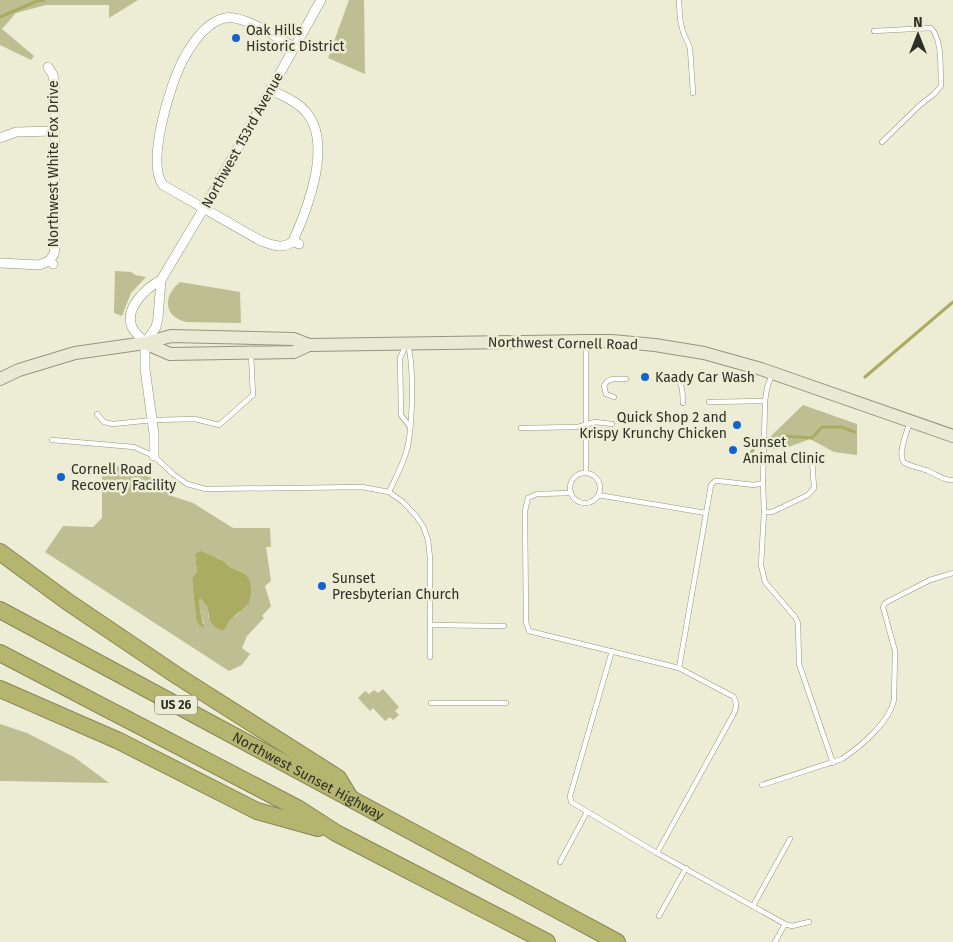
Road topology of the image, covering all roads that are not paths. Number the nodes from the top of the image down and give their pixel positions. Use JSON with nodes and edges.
{"nodes":[{"id":1,"x":321,"y":0,"type":"edge"},
{"id":2,"x":680,"y":0,"type":"edge"},
{"id":3,"x":874,"y":31,"type":"dead end"},
{"id":4,"x":294,"y":47,"type":"junction"},
{"id":5,"x":48,"y":67,"type":"dead end"},
{"id":6,"x":270,"y":89,"type":"junction"},
{"id":7,"x":693,"y":93,"type":"dead end"},
{"id":8,"x":55,"y":131,"type":"junction"},
{"id":9,"x":0,"y":138,"type":"edge"},
{"id":10,"x":882,"y":142,"type":"dead end"},
{"id":11,"x":204,"y":208,"type":"junction"},
{"id":12,"x":0,"y":263,"type":"edge"},
{"id":13,"x":161,"y":280,"type":"junction"},
{"id":14,"x":586,"y":340,"type":"junction"},
{"id":15,"x":407,"y":342,"type":"junction"},
{"id":16,"x":145,"y":343,"type":"junction"},
{"id":17,"x":309,"y":345,"type":"junction"},
{"id":18,"x":250,"y":353,"type":"junction"},
{"id":19,"x":772,"y":373,"type":"junction"},
{"id":20,"x":0,"y":379,"type":"edge"},
{"id":21,"x":626,"y":379,"type":"dead end"},
{"id":22,"x":664,"y":379,"type":"dead end"},
{"id":23,"x":614,"y":398,"type":"dead end"},
{"id":24,"x":765,"y":401,"type":"junction"},
{"id":25,"x":683,"y":402,"type":"dead end"},
{"id":26,"x":709,"y":402,"type":"dead end"},
{"id":27,"x":97,"y":414,"type":"dead end"},
{"id":28,"x":153,"y":420,"type":"junction"},
{"id":29,"x":910,"y":421,"type":"junction"},
{"id":30,"x":612,"y":424,"type":"dead end"},
{"id":31,"x":586,"y":425,"type":"junction"},
{"id":32,"x":410,"y":427,"type":"junction"},
{"id":33,"x":521,"y":428,"type":"dead end"},
{"id":34,"x":953,"y":436,"type":"edge"},
{"id":35,"x":52,"y":440,"type":"dead end"},
{"id":36,"x":154,"y":456,"type":"junction"},
{"id":37,"x":812,"y":459,"type":"dead end"},
{"id":38,"x":586,"y":473,"type":"junction"},
{"id":39,"x":953,"y":480,"type":"edge"},
{"id":40,"x":763,"y":483,"type":"junction"},
{"id":41,"x":389,"y":492,"type":"junction"},
{"id":42,"x":571,"y":493,"type":"junction"},
{"id":43,"x":598,"y":495,"type":"junction"},
{"id":44,"x":764,"y":512,"type":"junction"},
{"id":45,"x":706,"y":514,"type":"junction"},
{"id":46,"x":0,"y":552,"type":"edge"},
{"id":47,"x":953,"y":573,"type":"edge"},
{"id":48,"x":0,"y":610,"type":"edge"},
{"id":49,"x":430,"y":625,"type":"junction"},
{"id":50,"x":504,"y":626,"type":"dead end"},
{"id":51,"x":612,"y":651,"type":"junction"},
{"id":52,"x":0,"y":653,"type":"edge"},
{"id":53,"x":430,"y":657,"type":"dead end"},
{"id":54,"x":679,"y":668,"type":"junction"},
{"id":55,"x":0,"y":689,"type":"edge"},
{"id":56,"x":431,"y":703,"type":"dead end"},
{"id":57,"x":506,"y":703,"type":"dead end"},
{"id":58,"x":833,"y":763,"type":"junction"},
{"id":59,"x":762,"y":785,"type":"dead end"},
{"id":60,"x":351,"y":799,"type":"junction"},
{"id":61,"x":587,"y":812,"type":"junction"},
{"id":62,"x":336,"y":833,"type":"junction"},
{"id":63,"x":790,"y":839,"type":"dead end"},
{"id":64,"x":657,"y":853,"type":"junction"},
{"id":65,"x":560,"y":862,"type":"dead end"},
{"id":66,"x":686,"y":868,"type":"junction"},
{"id":67,"x":753,"y":906,"type":"junction"},
{"id":68,"x":659,"y":916,"type":"dead end"},
{"id":69,"x":809,"y":922,"type":"dead end"},
{"id":70,"x":785,"y":924,"type":"junction"},
{"id":71,"x":547,"y":942,"type":"edge"},
{"id":72,"x":617,"y":942,"type":"edge"},
{"id":73,"x":775,"y":942,"type":"edge"}],
"edges":[{"from":1,"to":4,"type":"street","name":"Northwest 153rd Avenue"},
{"from":2,"to":7,"type":"lane"},
{"from":3,"to":10,"type":"lane"},
{"from":4,"to":6,"type":"street","name":"Northwest 153rd Avenue"},
{"from":4,"to":11,"type":"street"},
{"from":5,"to":8,"type":"street","name":"Northwest White Fox Drive"},
{"from":6,"to":11,"type":"street","name":"Northwest 153rd Avenue"},
{"from":6,"to":11,"type":"street"},
{"from":8,"to":9,"type":"street"},
{"from":8,"to":12,"type":"street","name":"Northwest White Fox Drive"},
{"from":11,"to":13,"type":"street","name":"Northwest 153rd Avenue"},
{"from":13,"to":16,"type":"street","name":"Northwest 153rd Avenue"},
{"from":13,"to":16,"type":"street","name":"Northwest 153rd Avenue"},
{"from":14,"to":15,"type":"main road","name":"Northwest Cornell Road"},
{"from":14,"to":19,"type":"main road","name":"Northwest Cornell Road"},
{"from":14,"to":31,"type":"lane"},
{"from":15,"to":17,"type":"main road","name":"Northwest Cornell Road"},
{"from":15,"to":32,"type":"lane"},
{"from":15,"to":32,"type":"lane"},
{"from":16,"to":17,"type":"main road","name":"Northwest Cornell Road"},
{"from":16,"to":18,"type":"main road","name":"Northwest Cornell Road"},
{"from":16,"to":20,"type":"main road","name":"Northwest Cornell Road"},
{"from":16,"to":28,"type":"street","name":"Northwest 153rd Avenue"},
{"from":17,"to":18,"type":"main road","name":"Northwest Cornell Road"},
{"from":18,"to":28,"type":"lane"},
{"from":19,"to":24,"type":"lane"},
{"from":19,"to":29,"type":"main road","name":"Northwest Cornell Road"},
{"from":21,"to":23,"type":"lane"},
{"from":22,"to":25,"type":"lane"},
{"from":24,"to":26,"type":"lane"},
{"from":24,"to":40,"type":"lane"},
{"from":27,"to":28,"type":"lane"},
{"from":28,"to":36,"type":"street","name":"Northwest 153rd Avenue"},
{"from":29,"to":34,"type":"main road","name":"Northwest Cornell Road"},
{"from":29,"to":39,"type":"lane"},
{"from":30,"to":31,"type":"lane"},
{"from":31,"to":33,"type":"lane"},
{"from":31,"to":38,"type":"lane"},
{"from":32,"to":41,"type":"lane"},
{"from":35,"to":36,"type":"lane"},
{"from":36,"to":41,"type":"lane"},
{"from":37,"to":44,"type":"lane"},
{"from":38,"to":42,"type":"lane"},
{"from":38,"to":43,"type":"lane"},
{"from":40,"to":44,"type":"lane"},
{"from":40,"to":45,"type":"lane"},
{"from":41,"to":49,"type":"lane"},
{"from":42,"to":43,"type":"lane"},
{"from":42,"to":51,"type":"lane"},
{"from":43,"to":45,"type":"lane"},
{"from":44,"to":58,"type":"lane"},
{"from":45,"to":54,"type":"lane"},
{"from":46,"to":60,"type":"highway"},
{"from":47,"to":58,"type":"lane"},
{"from":48,"to":60,"type":"highway","name":"Northwest Sunset Highway","number":"US 26"},
{"from":49,"to":50,"type":"lane"},
{"from":49,"to":53,"type":"lane"},
{"from":51,"to":54,"type":"lane"},
{"from":51,"to":61,"type":"lane"},
{"from":52,"to":62,"type":"highway","number":"US 26"},
{"from":54,"to":64,"type":"lane"},
{"from":55,"to":62,"type":"highway"},
{"from":56,"to":57,"type":"lane"},
{"from":58,"to":59,"type":"lane"},
{"from":60,"to":72,"type":"highway","name":"Northwest Sunset Highway","number":"US 26"},
{"from":61,"to":64,"type":"lane"},
{"from":61,"to":65,"type":"lane"},
{"from":62,"to":71,"type":"highway","number":"US 26"},
{"from":63,"to":67,"type":"lane"},
{"from":64,"to":66,"type":"lane"},
{"from":66,"to":67,"type":"lane"},
{"from":66,"to":68,"type":"lane"},
{"from":67,"to":70,"type":"lane"},
{"from":69,"to":70,"type":"lane"},
{"from":70,"to":73,"type":"lane"}]}
